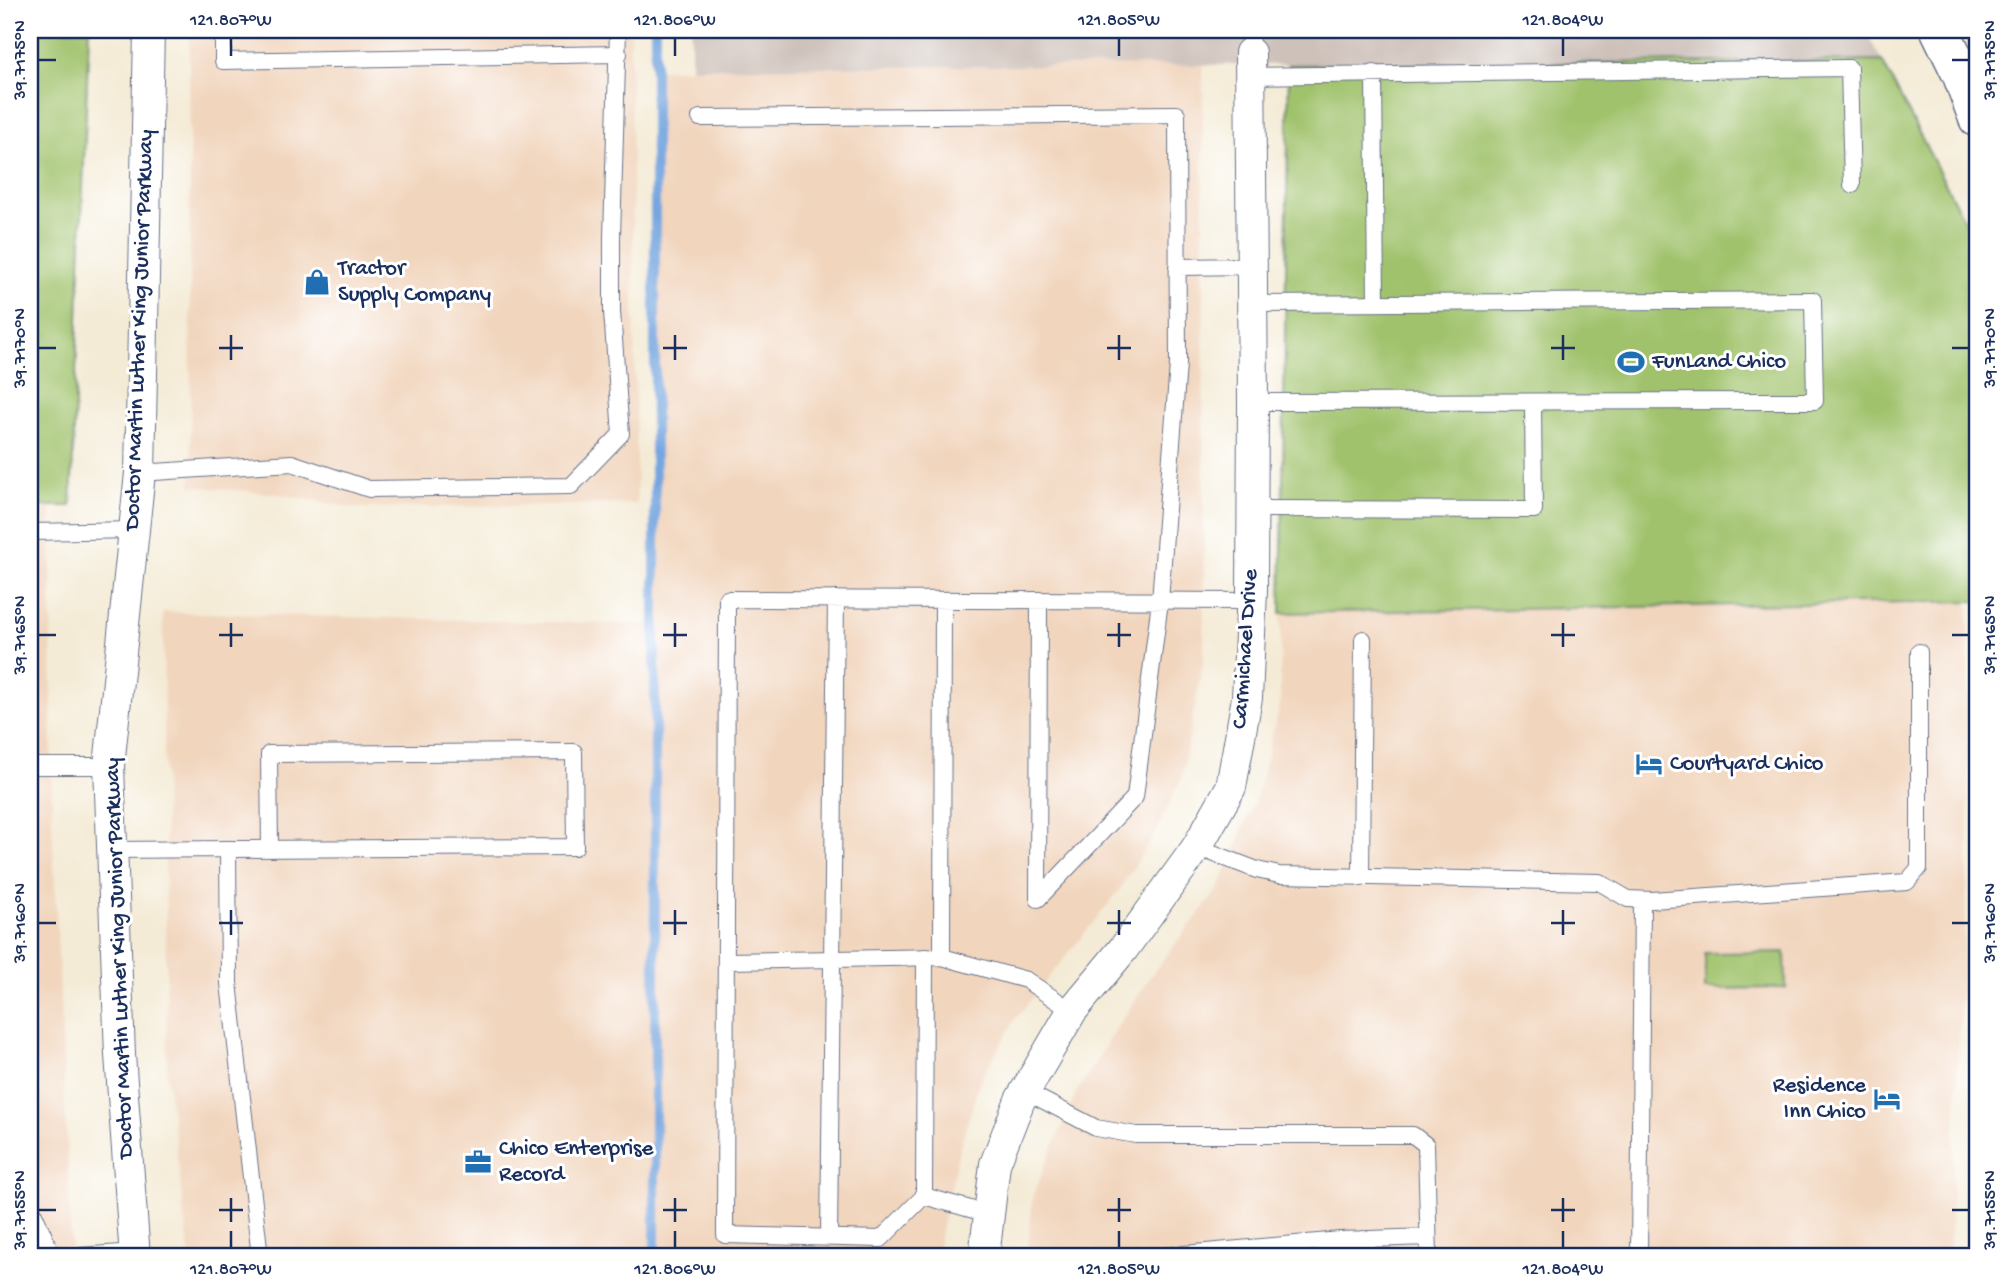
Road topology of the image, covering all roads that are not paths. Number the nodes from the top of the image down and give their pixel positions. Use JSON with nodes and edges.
{"nodes":[{"id":1,"x":149,"y":30,"type":"edge"},
{"id":2,"x":223,"y":30,"type":"edge"},
{"id":3,"x":618,"y":30,"type":"edge"},
{"id":4,"x":1940,"y":30,"type":"edge"},
{"id":5,"x":1250,"y":53,"type":"edge"},
{"id":6,"x":619,"y":54,"type":"junction"},
{"id":7,"x":1374,"y":73,"type":"junction"},
{"id":8,"x":700,"y":118,"type":"dead end"},
{"id":9,"x":1978,"y":118,"type":"edge"},
{"id":10,"x":1852,"y":185,"type":"dead end"},
{"id":11,"x":1252,"y":266,"type":"junction"},
{"id":12,"x":1177,"y":267,"type":"junction"},
{"id":13,"x":1376,"y":303,"type":"junction"},
{"id":14,"x":1253,"y":304,"type":"junction"},
{"id":15,"x":1253,"y":402,"type":"junction"},
{"id":16,"x":1534,"y":402,"type":"junction"},
{"id":17,"x":140,"y":474,"type":"junction"},
{"id":18,"x":1253,"y":509,"type":"junction"},
{"id":19,"x":135,"y":530,"type":"junction"},
{"id":20,"x":30,"y":532,"type":"edge"},
{"id":21,"x":836,"y":599,"type":"junction"},
{"id":22,"x":943,"y":600,"type":"junction"},
{"id":23,"x":1039,"y":600,"type":"junction"},
{"id":24,"x":1160,"y":601,"type":"junction"},
{"id":25,"x":1251,"y":601,"type":"junction"},
{"id":26,"x":1363,"y":639,"type":"dead end"},
{"id":27,"x":1919,"y":652,"type":"dead end"},
{"id":28,"x":30,"y":766,"type":"edge"},
{"id":29,"x":109,"y":766,"type":"junction"},
{"id":30,"x":1197,"y":847,"type":"junction"},
{"id":31,"x":270,"y":848,"type":"junction"},
{"id":32,"x":228,"y":849,"type":"junction"},
{"id":33,"x":112,"y":850,"type":"junction"},
{"id":34,"x":1361,"y":878,"type":"junction"},
{"id":35,"x":1642,"y":900,"type":"junction"},
{"id":36,"x":925,"y":957,"type":"junction"},
{"id":37,"x":942,"y":957,"type":"junction"},
{"id":38,"x":832,"y":959,"type":"junction"},
{"id":39,"x":726,"y":961,"type":"junction"},
{"id":40,"x":1072,"y":1011,"type":"junction"},
{"id":41,"x":1025,"y":1091,"type":"junction"},
{"id":42,"x":924,"y":1196,"type":"junction"},
{"id":43,"x":30,"y":1205,"type":"edge"},
{"id":44,"x":988,"y":1214,"type":"junction"},
{"id":45,"x":1428,"y":1237,"type":"junction"},
{"id":46,"x":829,"y":1238,"type":"junction"},
{"id":47,"x":1363,"y":1240,"type":"junction"},
{"id":48,"x":30,"y":1244,"type":"edge"},
{"id":49,"x":48,"y":1250,"type":"edge"},
{"id":50,"x":135,"y":1254,"type":"edge"},
{"id":51,"x":65,"y":1257,"type":"edge"},
{"id":52,"x":261,"y":1257,"type":"edge"},
{"id":53,"x":984,"y":1257,"type":"edge"},
{"id":54,"x":1151,"y":1257,"type":"edge"},
{"id":55,"x":1364,"y":1257,"type":"edge"},
{"id":56,"x":1429,"y":1257,"type":"edge"},
{"id":57,"x":1639,"y":1257,"type":"edge"}],
"edges":[{"from":1,"to":17,"type":"street","name":"Doctor Martin Luther King Junior Parkway"},
{"from":2,"to":6,"type":"lane"},
{"from":3,"to":6,"type":"lane"},
{"from":4,"to":9,"type":"highway"},
{"from":5,"to":7,"type":"lane"},
{"from":5,"to":11,"type":"street","name":"Carmichael Drive"},
{"from":6,"to":17,"type":"lane"},
{"from":7,"to":10,"type":"lane"},
{"from":7,"to":13,"type":"lane"},
{"from":8,"to":12,"type":"lane"},
{"from":11,"to":12,"type":"lane"},
{"from":11,"to":14,"type":"street","name":"Carmichael Drive"},
{"from":12,"to":24,"type":"lane"},
{"from":13,"to":14,"type":"lane"},
{"from":13,"to":16,"type":"lane"},
{"from":14,"to":15,"type":"street","name":"Carmichael Drive"},
{"from":15,"to":16,"type":"lane"},
{"from":15,"to":18,"type":"street","name":"Carmichael Drive"},
{"from":16,"to":18,"type":"lane"},
{"from":17,"to":19,"type":"street","name":"Doctor Martin Luther King Junior Parkway"},
{"from":18,"to":25,"type":"street","name":"Carmichael Drive"},
{"from":19,"to":20,"type":"lane"},
{"from":19,"to":29,"type":"street","name":"Doctor Martin Luther King Junior Parkway"},
{"from":21,"to":22,"type":"lane"},
{"from":21,"to":38,"type":"lane"},
{"from":21,"to":39,"type":"lane"},
{"from":22,"to":23,"type":"lane"},
{"from":22,"to":37,"type":"lane"},
{"from":23,"to":24,"type":"lane"},
{"from":23,"to":24,"type":"lane"},
{"from":24,"to":25,"type":"lane"},
{"from":25,"to":30,"type":"street","name":"Carmichael Drive"},
{"from":26,"to":34,"type":"lane"},
{"from":27,"to":35,"type":"lane"},
{"from":28,"to":29,"type":"lane"},
{"from":29,"to":33,"type":"street","name":"Doctor Martin Luther King Junior Parkway"},
{"from":30,"to":34,"type":"lane"},
{"from":30,"to":40,"type":"street","name":"Carmichael Drive"},
{"from":31,"to":31,"type":"lane"},
{"from":31,"to":32,"type":"lane"},
{"from":32,"to":33,"type":"lane"},
{"from":32,"to":52,"type":"lane"},
{"from":33,"to":50,"type":"street","name":"Doctor Martin Luther King Junior Parkway"},
{"from":34,"to":35,"type":"lane"},
{"from":35,"to":57,"type":"lane"},
{"from":36,"to":37,"type":"lane"},
{"from":36,"to":38,"type":"lane"},
{"from":36,"to":42,"type":"lane"},
{"from":37,"to":40,"type":"lane"},
{"from":38,"to":39,"type":"lane"},
{"from":38,"to":46,"type":"lane"},
{"from":39,"to":46,"type":"lane"},
{"from":40,"to":41,"type":"street","name":"Carmichael Drive"},
{"from":41,"to":44,"type":"street","name":"Carmichael Drive"},
{"from":41,"to":45,"type":"lane"},
{"from":42,"to":44,"type":"lane"},
{"from":42,"to":46,"type":"lane"},
{"from":43,"to":49,"type":"lane"},
{"from":44,"to":53,"type":"street","name":"Carmichael Drive"},
{"from":45,"to":47,"type":"lane"},
{"from":45,"to":56,"type":"lane"},
{"from":47,"to":54,"type":"lane"},
{"from":47,"to":55,"type":"lane"},
{"from":48,"to":49,"type":"lane"},
{"from":50,"to":51,"type":"lane"}]}
